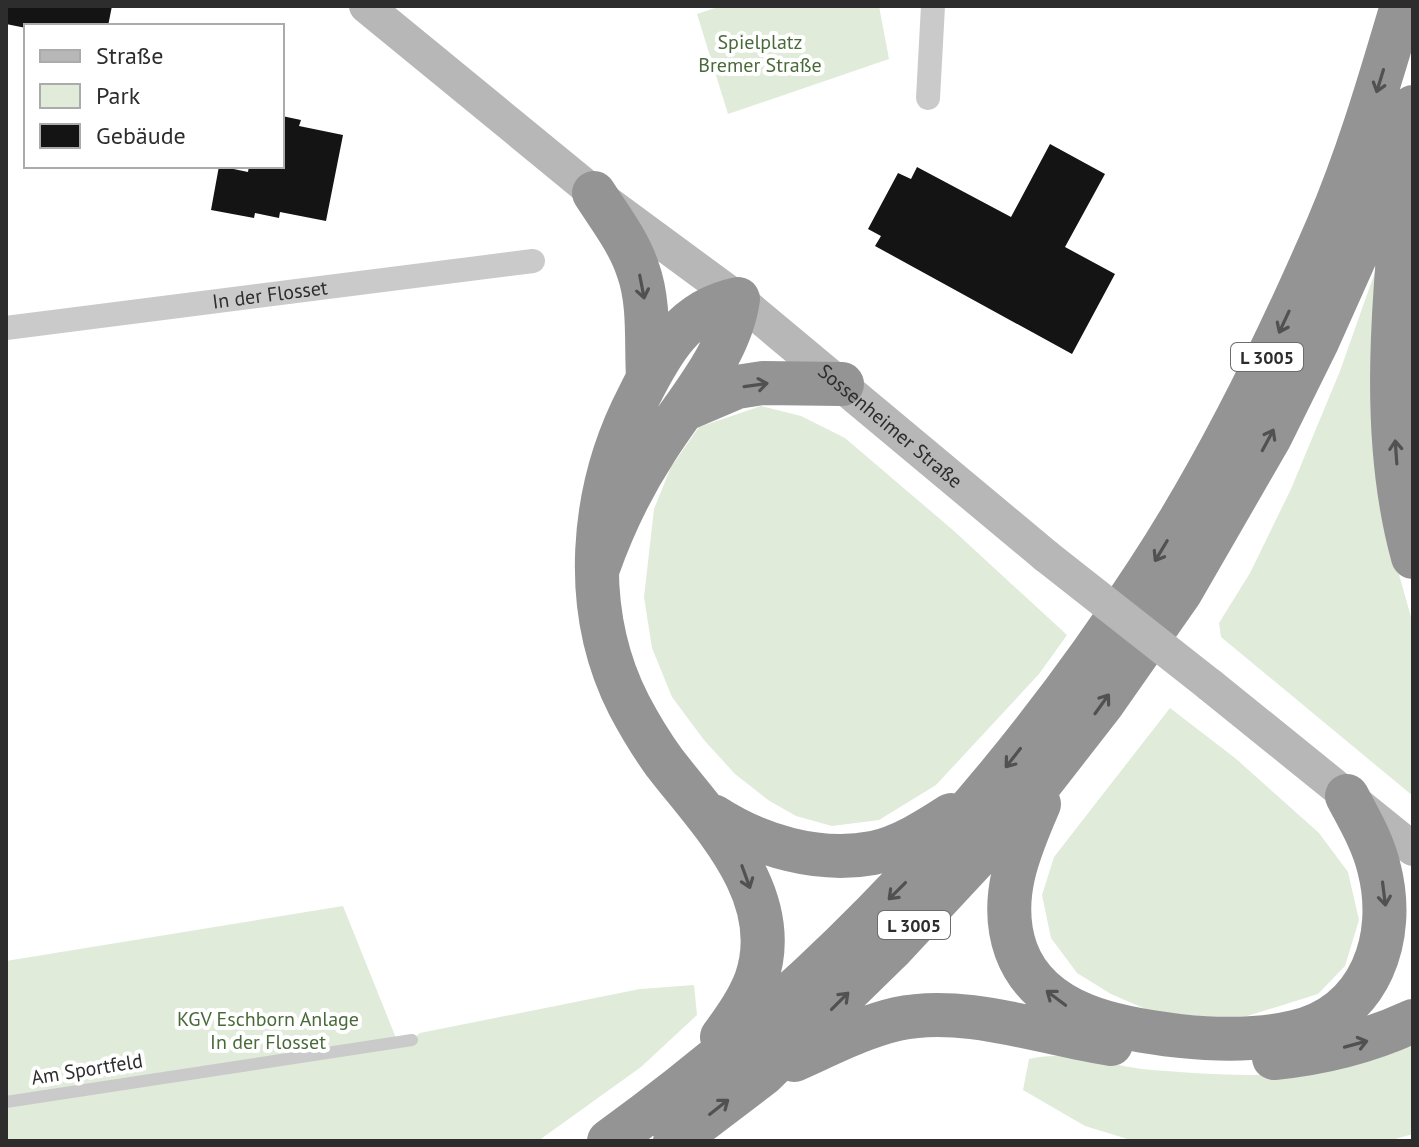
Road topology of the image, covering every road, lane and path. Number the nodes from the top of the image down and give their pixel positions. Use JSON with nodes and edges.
{"nodes":[{"id":1,"x":366,"y":6,"type":"edge"},
{"id":2,"x":933,"y":6,"type":"edge"},
{"id":3,"x":1402,"y":6,"type":"edge"},
{"id":4,"x":928,"y":98,"type":"dead end"},
{"id":5,"x":1412,"y":111,"type":"edge"},
{"id":6,"x":594,"y":193,"type":"junction"},
{"id":7,"x":533,"y":261,"type":"dead end"},
{"id":8,"x":738,"y":299,"type":"junction"},
{"id":9,"x":6,"y":328,"type":"edge"},
{"id":10,"x":648,"y":377,"type":"junction"},
{"id":11,"x":842,"y":384,"type":"junction"},
{"id":12,"x":683,"y":410,"type":"junction"},
{"id":13,"x":1413,"y":557,"type":"edge"},
{"id":14,"x":598,"y":568,"type":"junction"},
{"id":15,"x":1056,"y":767,"type":"junction"},
{"id":16,"x":987,"y":792,"type":"junction"},
{"id":17,"x":1347,"y":796,"type":"junction"},
{"id":18,"x":706,"y":810,"type":"junction"},
{"id":19,"x":1413,"y":849,"type":"edge"},
{"id":20,"x":1413,"y":1021,"type":"edge"},
{"id":21,"x":412,"y":1040,"type":"dead end"},
{"id":22,"x":763,"y":1074,"type":"junction"},
{"id":23,"x":682,"y":1085,"type":"junction"},
{"id":24,"x":6,"y":1102,"type":"edge"},
{"id":25,"x":609,"y":1141,"type":"edge"},
{"id":26,"x":675,"y":1141,"type":"edge"}],
"edges":[{"from":1,"to":6,"type":"main road","name":"Sossenheimer Straße"},
{"from":2,"to":4,"type":"street"},
{"from":3,"to":16,"type":"highway","number":"L 3005","one_way":true},
{"from":13,"to":5,"type":"highway","one_way":true},
{"from":15,"to":5,"type":"highway","number":"L 3005","one_way":true},
{"from":6,"to":8,"type":"main road","name":"Sossenheimer Straße"},
{"from":6,"to":10,"type":"highway","one_way":true},
{"from":7,"to":9,"type":"street","name":"In der Flosset"},
{"from":8,"to":10,"type":"highway"},
{"from":8,"to":11,"type":"main road","name":"Sossenheimer Straße"},
{"from":8,"to":12,"type":"highway"},
{"from":10,"to":14,"type":"highway"},
{"from":12,"to":11,"type":"highway","one_way":true},
{"from":11,"to":17,"type":"main road","name":"Sossenheimer Straße","bridge":true},
{"from":12,"to":14,"type":"highway"},
{"from":14,"to":18,"type":"highway"},
{"from":17,"to":15,"type":"highway","one_way":true},
{"from":22,"to":15,"type":"highway","number":"L 3005","one_way":true},
{"from":16,"to":18,"type":"highway"},
{"from":16,"to":23,"type":"highway","number":"L 3005","one_way":true},
{"from":17,"to":19,"type":"main road","name":"Sossenheimer Straße"},
{"from":18,"to":23,"type":"highway","one_way":true},
{"from":22,"to":20,"type":"highway","one_way":true},
{"from":21,"to":24,"type":"lane","name":"Am Sportfeld"},
{"from":26,"to":22,"type":"highway","number":"L 3005","one_way":true},
{"from":23,"to":25,"type":"highway","number":"L 3005"}]}
